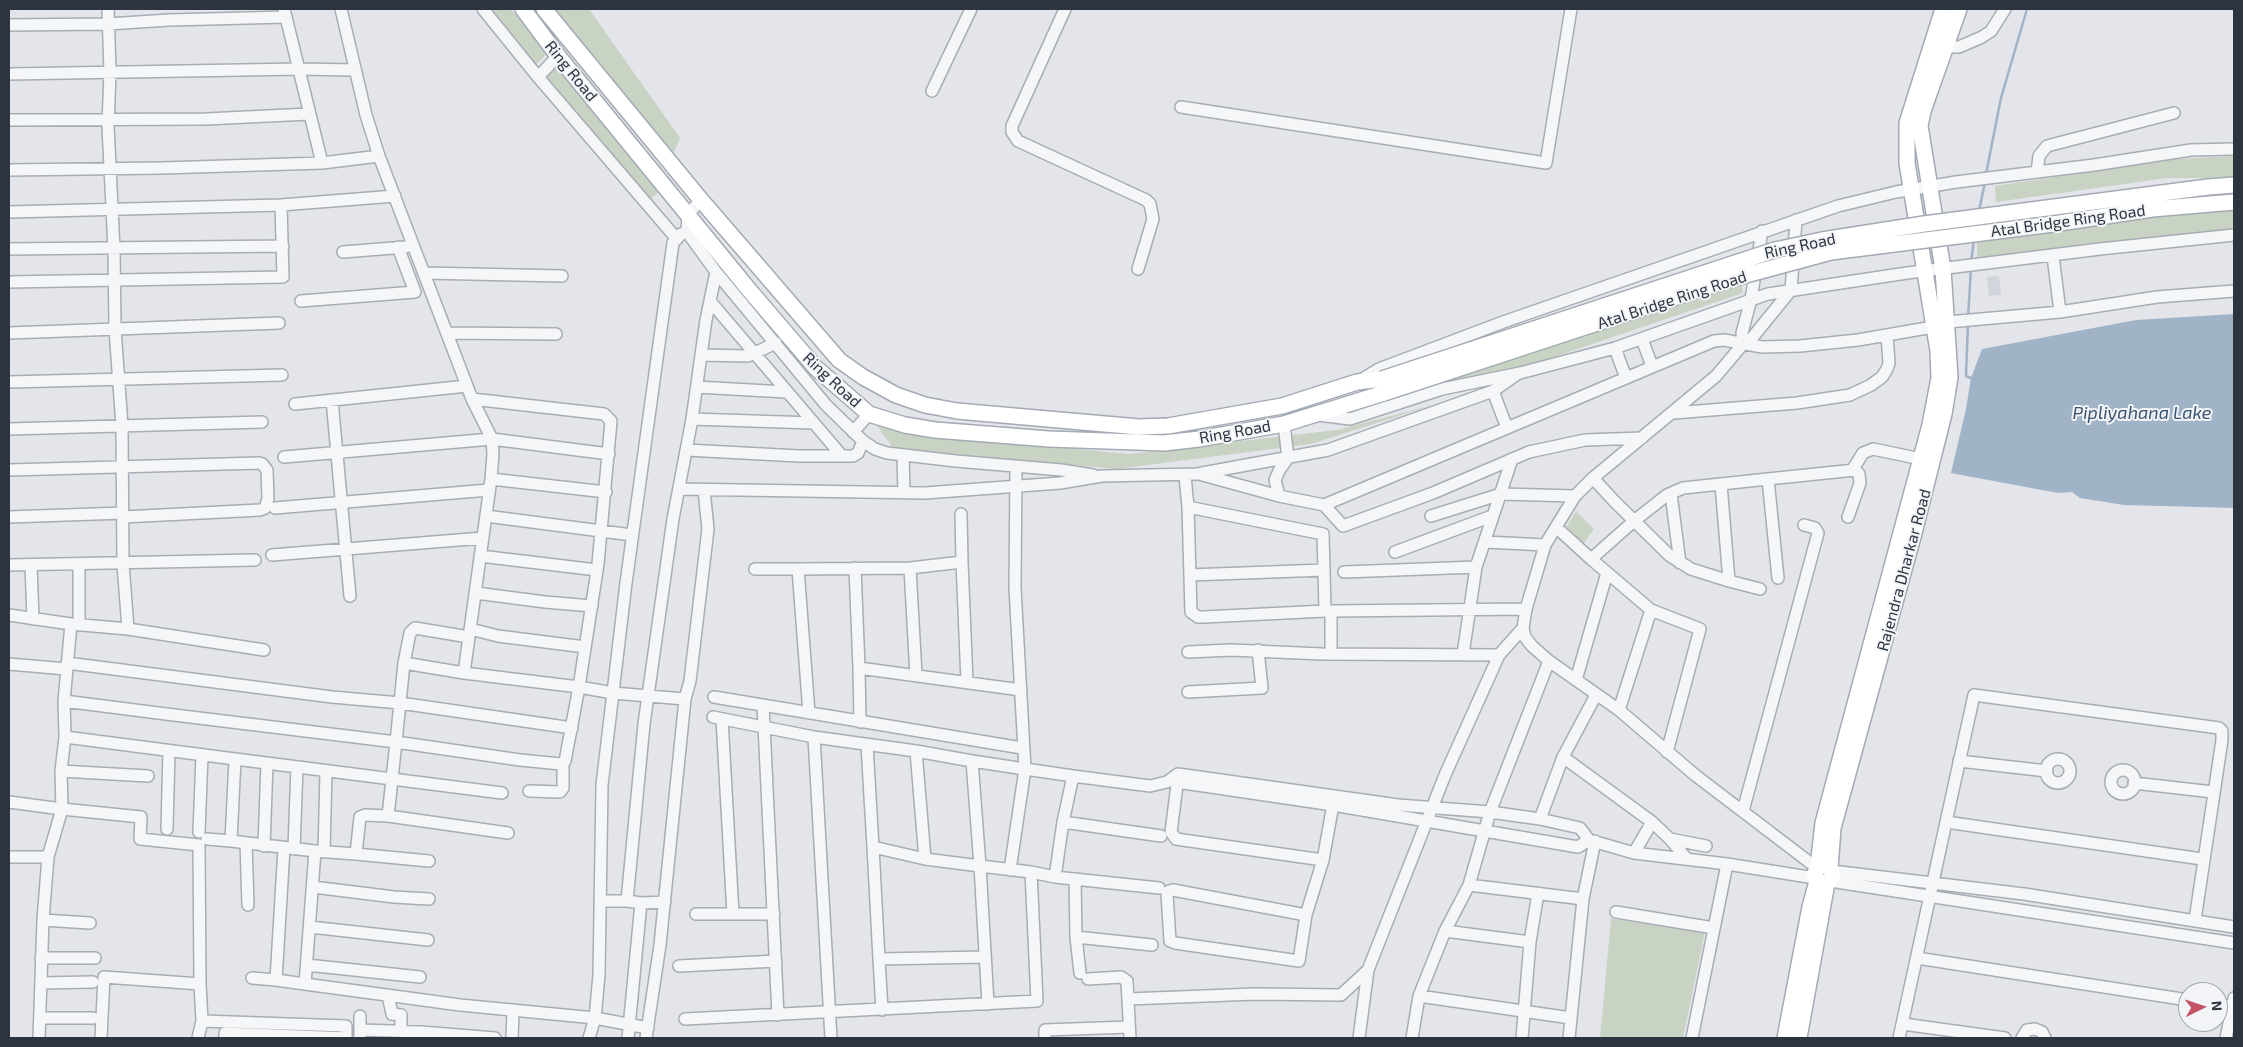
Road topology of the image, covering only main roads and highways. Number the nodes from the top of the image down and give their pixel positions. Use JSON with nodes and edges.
{"nodes":[{"id":1,"x":523,"y":9,"type":"edge"},
{"id":2,"x":544,"y":9,"type":"edge"},
{"id":3,"x":1943,"y":9,"type":"edge"},
{"id":4,"x":1959,"y":9,"type":"edge"},
{"id":5,"x":2234,"y":186,"type":"edge"},
{"id":6,"x":2234,"y":202,"type":"edge"},
{"id":7,"x":1383,"y":386,"type":"junction"},
{"id":8,"x":1823,"y":875,"type":"junction"},
{"id":9,"x":1786,"y":1038,"type":"edge"},
{"id":10,"x":1799,"y":1038,"type":"edge"}],
"edges":[{"from":1,"to":7,"type":"main road","name":"Ring Road"},
{"from":2,"to":7,"type":"main road","name":"Ring Road"},
{"from":3,"to":8,"type":"main road","name":"Rajendra Dharkar Road"},
{"from":4,"to":8,"type":"main road","name":"Rajendra Dharkar Road"},
{"from":5,"to":7,"type":"main road","name":"Ring Road","bridge":true},
{"from":6,"to":7,"type":"main road","name":"Atal Bridge Ring Road","bridge":true},
{"from":8,"to":9,"type":"main road","name":"Rajendra Dharkar Road"},
{"from":8,"to":10,"type":"main road","name":"Rajendra Dharkar Road"}]}
